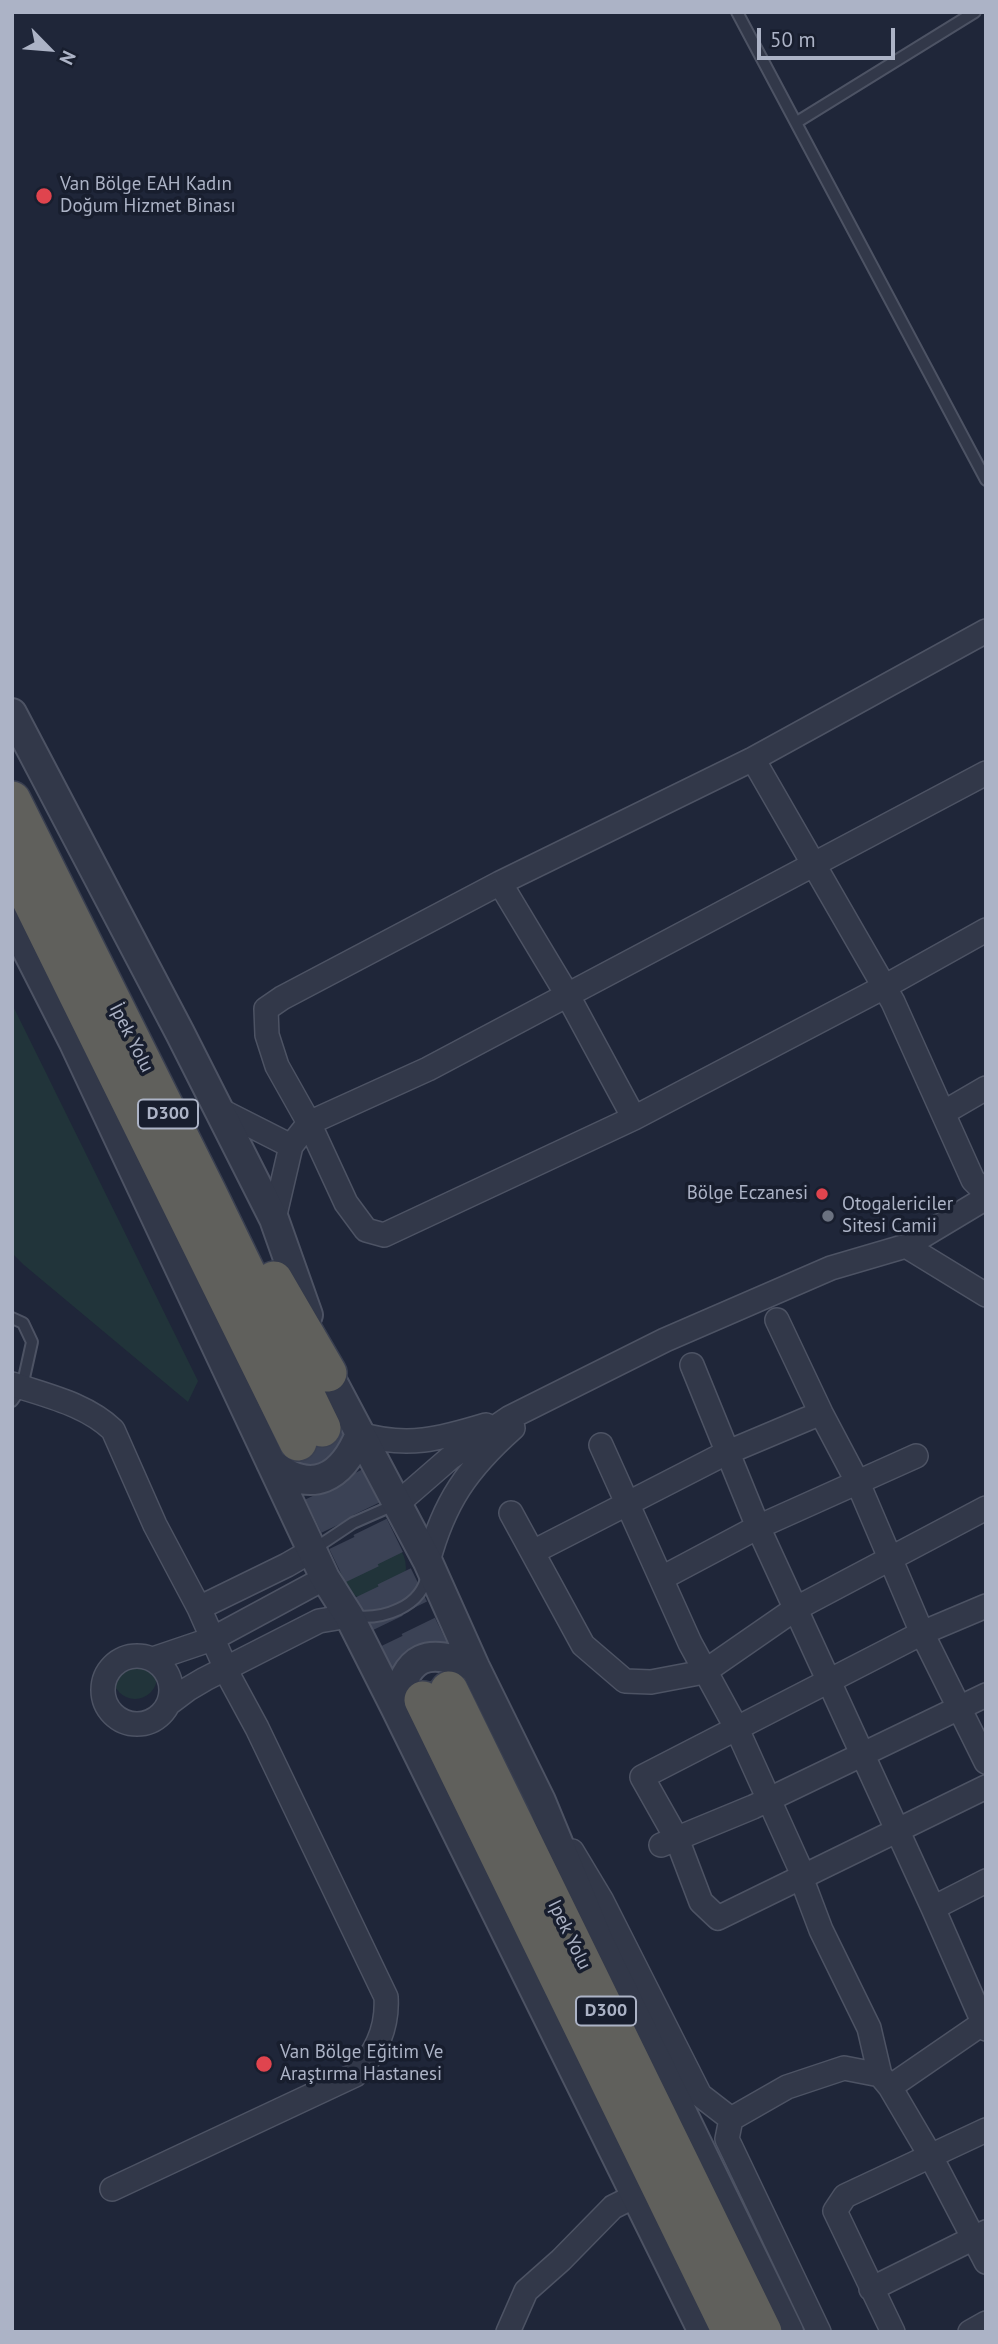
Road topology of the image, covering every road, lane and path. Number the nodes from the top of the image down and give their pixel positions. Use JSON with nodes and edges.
{"nodes":[{"id":1,"x":737,"y":12,"type":"edge"},
{"id":2,"x":975,"y":12,"type":"edge"},
{"id":3,"x":797,"y":122,"type":"junction"},
{"id":4,"x":986,"y":480,"type":"edge"},
{"id":5,"x":986,"y":631,"type":"edge"},
{"id":6,"x":12,"y":713,"type":"edge"},
{"id":7,"x":753,"y":759,"type":"junction"},
{"id":8,"x":986,"y":774,"type":"edge"},
{"id":9,"x":12,"y":777,"type":"edge"},
{"id":10,"x":12,"y":800,"type":"edge"},
{"id":11,"x":12,"y":862,"type":"edge"},
{"id":12,"x":815,"y":865,"type":"junction"},
{"id":13,"x":500,"y":883,"type":"junction"},
{"id":14,"x":12,"y":921,"type":"edge"},
{"id":15,"x":986,"y":930,"type":"edge"},
{"id":16,"x":884,"y":987,"type":"junction"},
{"id":17,"x":568,"y":996,"type":"junction"},
{"id":18,"x":986,"y":1088,"type":"edge"},
{"id":19,"x":218,"y":1109,"type":"junction"},
{"id":20,"x":943,"y":1113,"type":"junction"},
{"id":21,"x":634,"y":1118,"type":"junction"},
{"id":22,"x":309,"y":1123,"type":"junction"},
{"id":23,"x":291,"y":1146,"type":"junction"},
{"id":24,"x":986,"y":1196,"type":"edge"},
{"id":25,"x":274,"y":1219,"type":"junction"},
{"id":26,"x":906,"y":1246,"type":"junction"},
{"id":27,"x":977,"y":1289,"type":"edge"},
{"id":28,"x":986,"y":1314,"type":"edge"},
{"id":29,"x":12,"y":1318,"type":"edge"},
{"id":30,"x":777,"y":1320,"type":"dead end"},
{"id":31,"x":692,"y":1365,"type":"dead end"},
{"id":32,"x":328,"y":1373,"type":"junction"},
{"id":33,"x":16,"y":1391,"type":"edge"},
{"id":34,"x":545,"y":1400,"type":"junction"},
{"id":35,"x":821,"y":1413,"type":"junction"},
{"id":36,"x":509,"y":1418,"type":"junction"},
{"id":37,"x":360,"y":1434,"type":"junction"},
{"id":38,"x":297,"y":1445,"type":"junction"},
{"id":39,"x":601,"y":1445,"type":"dead end"},
{"id":40,"x":726,"y":1453,"type":"junction"},
{"id":41,"x":916,"y":1456,"type":"dead end"},
{"id":42,"x":858,"y":1483,"type":"junction"},
{"id":43,"x":627,"y":1502,"type":"junction"},
{"id":44,"x":397,"y":1504,"type":"junction"},
{"id":45,"x":986,"y":1508,"type":"edge"},
{"id":46,"x":512,"y":1513,"type":"dead end"},
{"id":47,"x":758,"y":1527,"type":"junction"},
{"id":48,"x":313,"y":1550,"type":"junction"},
{"id":49,"x":533,"y":1552,"type":"junction"},
{"id":50,"x":890,"y":1558,"type":"junction"},
{"id":51,"x":428,"y":1562,"type":"junction"},
{"id":52,"x":325,"y":1578,"type":"junction"},
{"id":53,"x":662,"y":1578,"type":"junction"},
{"id":54,"x":986,"y":1606,"type":"edge"},
{"id":55,"x":199,"y":1608,"type":"junction"},
{"id":56,"x":795,"y":1609,"type":"junction"},
{"id":57,"x":349,"y":1616,"type":"junction"},
{"id":58,"x":922,"y":1633,"type":"junction"},
{"id":59,"x":212,"y":1639,"type":"junction"},
{"id":60,"x":153,"y":1660,"type":"junction"},
{"id":61,"x":227,"y":1667,"type":"junction"},
{"id":62,"x":704,"y":1672,"type":"junction"},
{"id":63,"x":829,"y":1679,"type":"junction"},
{"id":64,"x":435,"y":1691,"type":"junction"},
{"id":65,"x":986,"y":1695,"type":"edge"},
{"id":66,"x":168,"y":1704,"type":"junction"},
{"id":67,"x":960,"y":1708,"type":"junction"},
{"id":68,"x":737,"y":1729,"type":"junction"},
{"id":69,"x":862,"y":1755,"type":"junction"},
{"id":70,"x":986,"y":1762,"type":"edge"},
{"id":71,"x":986,"y":1787,"type":"edge"},
{"id":72,"x":770,"y":1799,"type":"junction"},
{"id":73,"x":541,"y":1801,"type":"junction"},
{"id":74,"x":895,"y":1829,"type":"junction"},
{"id":75,"x":669,"y":1842,"type":"junction"},
{"id":76,"x":803,"y":1875,"type":"junction"},
{"id":77,"x":986,"y":1881,"type":"edge"},
{"id":78,"x":933,"y":1908,"type":"junction"},
{"id":79,"x":985,"y":2024,"type":"edge"},
{"id":80,"x":885,"y":2081,"type":"junction"},
{"id":81,"x":731,"y":2119,"type":"junction"},
{"id":82,"x":986,"y":2130,"type":"edge"},
{"id":83,"x":930,"y":2155,"type":"junction"},
{"id":84,"x":111,"y":2189,"type":"dead end"},
{"id":85,"x":637,"y":2194,"type":"junction"},
{"id":86,"x":980,"y":2235,"type":"edge"},
{"id":87,"x":986,"y":2262,"type":"edge"},
{"id":88,"x":871,"y":2289,"type":"junction"},
{"id":89,"x":986,"y":2323,"type":"edge"},
{"id":90,"x":508,"y":2332,"type":"edge"},
{"id":91,"x":703,"y":2332,"type":"edge"},
{"id":92,"x":731,"y":2332,"type":"edge"},
{"id":93,"x":763,"y":2332,"type":"edge"},
{"id":94,"x":789,"y":2332,"type":"edge"},
{"id":95,"x":819,"y":2332,"type":"edge"},
{"id":96,"x":893,"y":2332,"type":"edge"},
{"id":97,"x":970,"y":2332,"type":"edge"}],
"edges":[{"from":1,"to":3,"type":"lane"},
{"from":2,"to":3,"type":"lane"},
{"from":3,"to":4,"type":"lane"},
{"from":5,"to":7,"type":"street"},
{"from":6,"to":19,"type":"street"},
{"from":7,"to":12,"type":"street"},
{"from":7,"to":13,"type":"street"},
{"from":8,"to":12,"type":"street"},
{"from":9,"to":32,"type":"highway"},
{"from":10,"to":38,"type":"highway","name":"İpek Yolu","number":"D300"},
{"from":11,"to":38,"type":"highway","name":"İpek Yolu","number":"D300"},
{"from":12,"to":16,"type":"street"},
{"from":12,"to":17,"type":"street"},
{"from":13,"to":17,"type":"street"},
{"from":13,"to":22,"type":"street"},
{"from":14,"to":38,"type":"street"},
{"from":15,"to":16,"type":"street"},
{"from":16,"to":20,"type":"street"},
{"from":16,"to":21,"type":"street"},
{"from":17,"to":21,"type":"street"},
{"from":17,"to":22,"type":"street"},
{"from":18,"to":20,"type":"street"},
{"from":19,"to":23,"type":"street"},
{"from":19,"to":25,"type":"street"},
{"from":20,"to":24,"type":"street"},
{"from":21,"to":22,"type":"street"},
{"from":22,"to":23,"type":"street"},
{"from":23,"to":25,"type":"street"},
{"from":24,"to":26,"type":"street"},
{"from":25,"to":32,"type":"street"},
{"from":26,"to":27,"type":"street"},
{"from":26,"to":34,"type":"street"},
{"from":27,"to":28,"type":"street"},
{"from":29,"to":33,"type":"lane"},
{"from":30,"to":35,"type":"street"},
{"from":31,"to":40,"type":"street"},
{"from":32,"to":37,"type":"street"},
{"from":33,"to":55,"type":"street"},
{"from":34,"to":36,"type":"street"},
{"from":34,"to":51,"type":"street"},
{"from":35,"to":40,"type":"street"},
{"from":35,"to":42,"type":"street"},
{"from":36,"to":37,"type":"street"},
{"from":36,"to":44,"type":"street"},
{"from":37,"to":38,"type":"street"},
{"from":37,"to":44,"type":"street"},
{"from":38,"to":48,"type":"street"},
{"from":39,"to":43,"type":"street"},
{"from":40,"to":43,"type":"street"},
{"from":40,"to":47,"type":"street"},
{"from":41,"to":42,"type":"street"},
{"from":42,"to":47,"type":"street"},
{"from":42,"to":50,"type":"street"},
{"from":43,"to":49,"type":"street"},
{"from":43,"to":53,"type":"street"},
{"from":44,"to":48,"type":"lane"},
{"from":44,"to":51,"type":"street"},
{"from":45,"to":50,"type":"street"},
{"from":46,"to":49,"type":"street"},
{"from":47,"to":53,"type":"street"},
{"from":47,"to":56,"type":"street"},
{"from":48,"to":52,"type":"street"},
{"from":48,"to":55,"type":"street"},
{"from":49,"to":62,"type":"street"},
{"from":50,"to":56,"type":"street"},
{"from":50,"to":58,"type":"street"},
{"from":51,"to":57,"type":"lane"},
{"from":51,"to":64,"type":"street"},
{"from":52,"to":57,"type":"street"},
{"from":52,"to":59,"type":"street"},
{"from":53,"to":62,"type":"street"},
{"from":54,"to":58,"type":"street"},
{"from":55,"to":59,"type":"street"},
{"from":56,"to":62,"type":"street"},
{"from":56,"to":63,"type":"street"},
{"from":57,"to":61,"type":"street"},
{"from":57,"to":64,"type":"street"},
{"from":58,"to":63,"type":"street"},
{"from":58,"to":67,"type":"street"},
{"from":59,"to":60,"type":"street"},
{"from":59,"to":61,"type":"street"},
{"from":60,"to":66,"type":"street"},
{"from":60,"to":66,"type":"street"},
{"from":61,"to":66,"type":"street"},
{"from":61,"to":84,"type":"street"},
{"from":62,"to":68,"type":"street"},
{"from":63,"to":68,"type":"street"},
{"from":63,"to":69,"type":"street"},
{"from":64,"to":73,"type":"street"},
{"from":64,"to":85,"type":"street"},
{"from":64,"to":92,"type":"highway","name":"Ipek Yolu","number":"D300"},
{"from":64,"to":93,"type":"highway","name":"Ipek Yolu","number":"D300"},
{"from":65,"to":67,"type":"street"},
{"from":67,"to":69,"type":"street"},
{"from":67,"to":70,"type":"street"},
{"from":68,"to":72,"type":"street"},
{"from":68,"to":75,"type":"street"},
{"from":69,"to":72,"type":"street"},
{"from":69,"to":74,"type":"street"},
{"from":71,"to":74,"type":"street"},
{"from":72,"to":75,"type":"street"},
{"from":72,"to":76,"type":"street"},
{"from":73,"to":81,"type":"street"},
{"from":73,"to":94,"type":"street"},
{"from":74,"to":76,"type":"street"},
{"from":74,"to":78,"type":"street"},
{"from":75,"to":76,"type":"street"},
{"from":76,"to":80,"type":"street"},
{"from":77,"to":78,"type":"street"},
{"from":78,"to":79,"type":"street"},
{"from":79,"to":80,"type":"street"},
{"from":80,"to":81,"type":"street"},
{"from":80,"to":83,"type":"street"},
{"from":81,"to":95,"type":"street"},
{"from":82,"to":83,"type":"street"},
{"from":83,"to":86,"type":"street"},
{"from":83,"to":88,"type":"street"},
{"from":85,"to":90,"type":"street"},
{"from":85,"to":91,"type":"street"},
{"from":86,"to":87,"type":"street"},
{"from":86,"to":88,"type":"street"},
{"from":88,"to":96,"type":"street"},
{"from":89,"to":97,"type":"street"}]}
